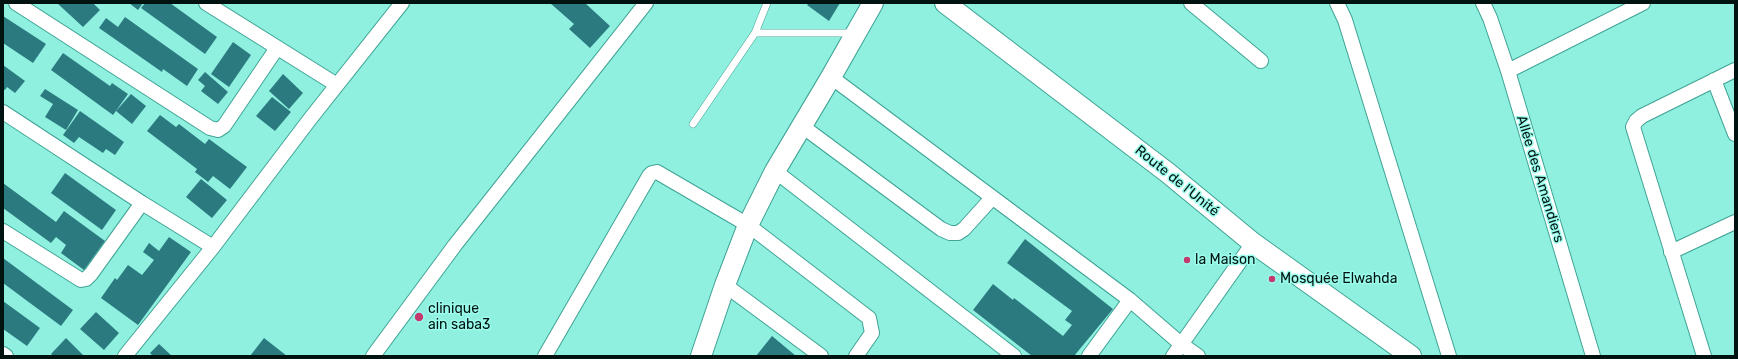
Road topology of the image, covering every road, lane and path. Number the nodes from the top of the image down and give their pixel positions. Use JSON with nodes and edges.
{"nodes":[{"id":1,"x":16,"y":3,"type":"edge"},
{"id":2,"x":206,"y":3,"type":"edge"},
{"id":3,"x":402,"y":3,"type":"edge"},
{"id":4,"x":646,"y":3,"type":"edge"},
{"id":5,"x":767,"y":3,"type":"edge"},
{"id":6,"x":873,"y":3,"type":"edge"},
{"id":7,"x":945,"y":3,"type":"edge"},
{"id":8,"x":1191,"y":3,"type":"edge"},
{"id":9,"x":1338,"y":3,"type":"edge"},
{"id":10,"x":1483,"y":3,"type":"edge"},
{"id":11,"x":1642,"y":3,"type":"edge"},
{"id":12,"x":755,"y":33,"type":"junction"},
{"id":13,"x":856,"y":33,"type":"junction"},
{"id":14,"x":278,"y":48,"type":"junction"},
{"id":15,"x":1261,"y":60,"type":"dead end"},
{"id":16,"x":1735,"y":70,"type":"edge"},
{"id":17,"x":1508,"y":71,"type":"junction"},
{"id":18,"x":831,"y":77,"type":"junction"},
{"id":19,"x":1714,"y":80,"type":"junction"},
{"id":20,"x":337,"y":85,"type":"junction"},
{"id":21,"x":3,"y":112,"type":"edge"},
{"id":22,"x":693,"y":124,"type":"dead end"},
{"id":23,"x":802,"y":126,"type":"junction"},
{"id":24,"x":1735,"y":134,"type":"edge"},
{"id":25,"x":775,"y":172,"type":"junction"},
{"id":26,"x":992,"y":198,"type":"junction"},
{"id":27,"x":142,"y":203,"type":"junction"},
{"id":28,"x":1735,"y":222,"type":"edge"},
{"id":29,"x":748,"y":225,"type":"junction"},
{"id":30,"x":3,"y":231,"type":"edge"},
{"id":31,"x":1253,"y":243,"type":"junction"},
{"id":32,"x":214,"y":247,"type":"junction"},
{"id":33,"x":1671,"y":252,"type":"junction"},
{"id":34,"x":725,"y":285,"type":"junction"},
{"id":35,"x":1130,"y":300,"type":"junction"},
{"id":36,"x":1181,"y":344,"type":"junction"},
{"id":37,"x":3,"y":354,"type":"edge"},
{"id":38,"x":6,"y":356,"type":"edge"},
{"id":39,"x":125,"y":356,"type":"edge"},
{"id":40,"x":373,"y":356,"type":"edge"},
{"id":41,"x":545,"y":356,"type":"edge"},
{"id":42,"x":702,"y":356,"type":"edge"},
{"id":43,"x":821,"y":356,"type":"edge"},
{"id":44,"x":856,"y":356,"type":"edge"},
{"id":45,"x":1014,"y":356,"type":"edge"},
{"id":46,"x":1089,"y":356,"type":"edge"},
{"id":47,"x":1173,"y":356,"type":"edge"},
{"id":48,"x":1198,"y":356,"type":"edge"},
{"id":49,"x":1411,"y":356,"type":"edge"},
{"id":50,"x":1449,"y":356,"type":"edge"},
{"id":51,"x":1593,"y":356,"type":"edge"},
{"id":52,"x":1704,"y":356,"type":"edge"}],
"edges":[{"from":1,"to":14,"type":"street"},
{"from":2,"to":14,"type":"street"},
{"from":3,"to":20,"type":"street"},
{"from":4,"to":40,"type":"street"},
{"from":5,"to":12,"type":"lane"},
{"from":6,"to":13,"type":"street"},
{"from":7,"to":31,"type":"street","name":"Route de l'Unité"},
{"from":8,"to":15,"type":"street"},
{"from":9,"to":50,"type":"street"},
{"from":10,"to":17,"type":"street","name":"Allée des Amandiers"},
{"from":11,"to":17,"type":"street"},
{"from":12,"to":13,"type":"lane"},
{"from":12,"to":22,"type":"lane"},
{"from":13,"to":18,"type":"street"},
{"from":14,"to":20,"type":"street"},
{"from":16,"to":19,"type":"street"},
{"from":17,"to":51,"type":"street","name":"Allée des Amandiers"},
{"from":18,"to":23,"type":"street"},
{"from":18,"to":26,"type":"street"},
{"from":19,"to":24,"type":"street"},
{"from":19,"to":33,"type":"street"},
{"from":20,"to":32,"type":"street"},
{"from":21,"to":27,"type":"street"},
{"from":23,"to":25,"type":"street"},
{"from":23,"to":26,"type":"street"},
{"from":25,"to":29,"type":"street"},
{"from":25,"to":45,"type":"street"},
{"from":26,"to":35,"type":"street"},
{"from":27,"to":30,"type":"street"},
{"from":27,"to":32,"type":"street"},
{"from":28,"to":33,"type":"street"},
{"from":29,"to":34,"type":"street"},
{"from":29,"to":41,"type":"street"},
{"from":29,"to":44,"type":"street"},
{"from":31,"to":36,"type":"street"},
{"from":31,"to":49,"type":"street","name":"Route de l'Unité"},
{"from":32,"to":39,"type":"street"},
{"from":33,"to":52,"type":"street"},
{"from":34,"to":42,"type":"street"},
{"from":34,"to":43,"type":"street"},
{"from":35,"to":36,"type":"street"},
{"from":35,"to":46,"type":"street"},
{"from":36,"to":47,"type":"street"},
{"from":36,"to":48,"type":"street"},
{"from":37,"to":38,"type":"street"}]}
